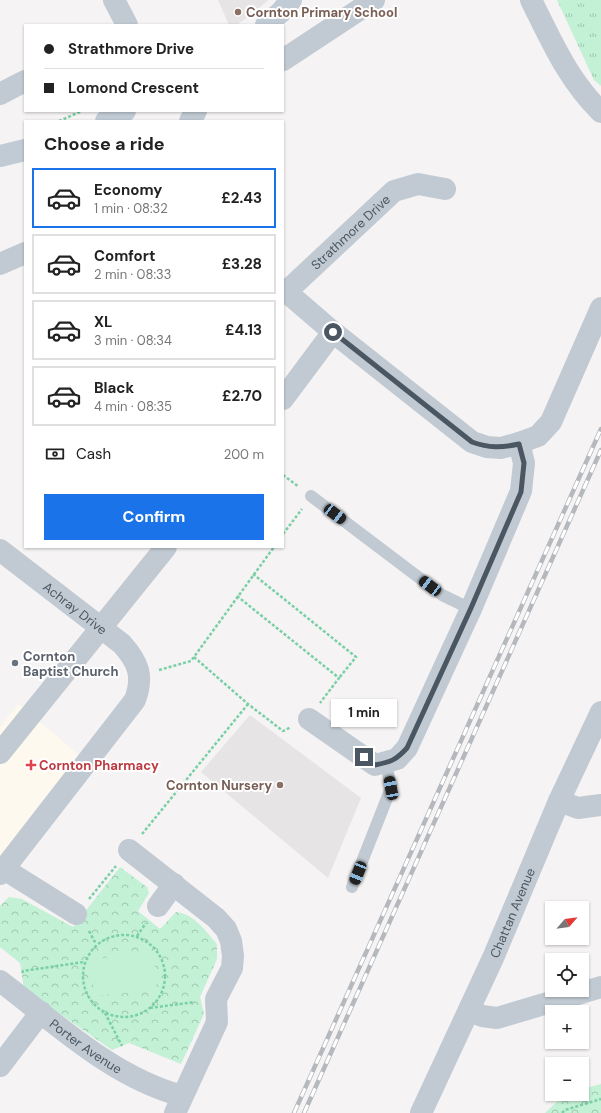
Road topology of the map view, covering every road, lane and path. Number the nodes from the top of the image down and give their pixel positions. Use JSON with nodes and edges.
{"nodes":[{"id":1,"x":114,"y":0,"type":"edge"},
{"id":2,"x":291,"y":0,"type":"edge"},
{"id":3,"x":374,"y":0,"type":"edge"},
{"id":4,"x":531,"y":0,"type":"edge"},
{"id":5,"x":126,"y":24,"type":"edge"},
{"id":6,"x":267,"y":24,"type":"edge"},
{"id":7,"x":284,"y":59,"type":"edge"},
{"id":8,"x":24,"y":82,"type":"edge"},
{"id":9,"x":0,"y":94,"type":"edge"},
{"id":10,"x":80,"y":112,"type":"edge"},
{"id":11,"x":123,"y":112,"type":"edge"},
{"id":12,"x":601,"y":112,"type":"edge"},
{"id":13,"x":61,"y":120,"type":"edge"},
{"id":14,"x":108,"y":120,"type":"edge"},
{"id":15,"x":24,"y":150,"type":"edge"},
{"id":16,"x":0,"y":156,"type":"edge"},
{"id":17,"x":445,"y":189,"type":"dead end"},
{"id":18,"x":24,"y":253,"type":"edge"},
{"id":19,"x":0,"y":264,"type":"edge"},
{"id":20,"x":284,"y":290,"type":"edge"},
{"id":21,"x":601,"y":308,"type":"edge"},
{"id":22,"x":333,"y":332,"type":"junction"},
{"id":23,"x":284,"y":397,"type":"edge"},
{"id":24,"x":519,"y":444,"type":"junction"},
{"id":25,"x":311,"y":496,"type":"dead end"},
{"id":26,"x":165,"y":548,"type":"edge"},
{"id":27,"x":273,"y":548,"type":"edge"},
{"id":28,"x":0,"y":550,"type":"edge"},
{"id":29,"x":253,"y":574,"type":"junction"},
{"id":30,"x":237,"y":596,"type":"junction"},
{"id":31,"x":471,"y":608,"type":"junction"},
{"id":32,"x":101,"y":628,"type":"junction"},
{"id":33,"x":194,"y":657,"type":"junction"},
{"id":34,"x":140,"y":675,"type":"junction"},
{"id":35,"x":339,"y":678,"type":"junction"},
{"id":36,"x":248,"y":704,"type":"junction"},
{"id":37,"x":601,"y":712,"type":"edge"},
{"id":38,"x":309,"y":718,"type":"junction"},
{"id":39,"x":0,"y":753,"type":"edge"},
{"id":40,"x":386,"y":763,"type":"junction"},
{"id":41,"x":559,"y":802,"type":"junction"},
{"id":42,"x":601,"y":805,"type":"edge"},
{"id":43,"x":129,"y":850,"type":"junction"},
{"id":44,"x":2,"y":872,"type":"edge"},
{"id":45,"x":174,"y":884,"type":"junction"},
{"id":46,"x":352,"y":887,"type":"dead end"},
{"id":47,"x":158,"y":906,"type":"dead end"},
{"id":48,"x":76,"y":914,"type":"junction"},
{"id":49,"x":96,"y":944,"type":"junction"},
{"id":50,"x":84,"y":962,"type":"junction"},
{"id":51,"x":5,"y":985,"type":"edge"},
{"id":52,"x":601,"y":987,"type":"edge"},
{"id":53,"x":216,"y":998,"type":"junction"},
{"id":54,"x":150,"y":1008,"type":"junction"},
{"id":55,"x":469,"y":1010,"type":"junction"},
{"id":56,"x":41,"y":1012,"type":"junction"},
{"id":57,"x":0,"y":1066,"type":"edge"},
{"id":58,"x":601,"y":1099,"type":"edge"},
{"id":59,"x":178,"y":1104,"type":"edge"},
{"id":60,"x":421,"y":1113,"type":"edge"},
{"id":61,"x":562,"y":1113,"type":"edge"}],
"edges":[{"from":1,"to":5,"type":"street"},
{"from":2,"to":6,"type":"main road"},
{"from":3,"to":7,"type":"street"},
{"from":4,"to":12,"type":"street"},
{"from":8,"to":9,"type":"street"},
{"from":10,"to":13,"type":"path"},
{"from":11,"to":14,"type":"main road"},
{"from":15,"to":16,"type":"main road"},
{"from":17,"to":20,"type":"street","name":"Strathmore Drive"},
{"from":18,"to":19,"type":"street"},
{"from":20,"to":22,"type":"street","name":"Strathmore Drive"},
{"from":21,"to":24,"type":"street","name":"Strathmore Drive"},
{"from":22,"to":23,"type":"street"},
{"from":22,"to":24,"type":"street","name":"Strathmore Drive"},
{"from":24,"to":31,"type":"street"},
{"from":25,"to":31,"type":"lane"},
{"from":26,"to":32,"type":"street"},
{"from":27,"to":29,"type":"path"},
{"from":28,"to":32,"type":"street","name":"Achray Drive"},
{"from":29,"to":30,"type":"path"},
{"from":29,"to":35,"type":"path"},
{"from":30,"to":33,"type":"path"},
{"from":30,"to":35,"type":"path"},
{"from":31,"to":40,"type":"street"},
{"from":32,"to":34,"type":"street","name":"Achray Drive"},
{"from":32,"to":39,"type":"street"},
{"from":33,"to":34,"type":"path"},
{"from":33,"to":36,"type":"path"},
{"from":34,"to":44,"type":"street"},
{"from":35,"to":38,"type":"path"},
{"from":36,"to":38,"type":"path"},
{"from":36,"to":43,"type":"path"},
{"from":37,"to":41,"type":"street","name":"Chattan Avenue"},
{"from":38,"to":40,"type":"street"},
{"from":40,"to":46,"type":"lane"},
{"from":41,"to":42,"type":"street"},
{"from":41,"to":55,"type":"street","name":"Chattan Avenue"},
{"from":43,"to":45,"type":"street"},
{"from":43,"to":48,"type":"path"},
{"from":44,"to":48,"type":"street"},
{"from":45,"to":47,"type":"street"},
{"from":45,"to":53,"type":"street"},
{"from":48,"to":49,"type":"path"},
{"from":49,"to":50,"type":"path"},
{"from":49,"to":54,"type":"path"},
{"from":50,"to":51,"type":"path"},
{"from":50,"to":54,"type":"path"},
{"from":51,"to":56,"type":"street","name":"Porter Avenue"},
{"from":52,"to":55,"type":"street"},
{"from":53,"to":54,"type":"path"},
{"from":53,"to":59,"type":"street"},
{"from":55,"to":60,"type":"street","name":"Chattan Avenue"},
{"from":56,"to":57,"type":"street"},
{"from":56,"to":59,"type":"street","name":"Porter Avenue"},
{"from":58,"to":61,"type":"path"}]}
